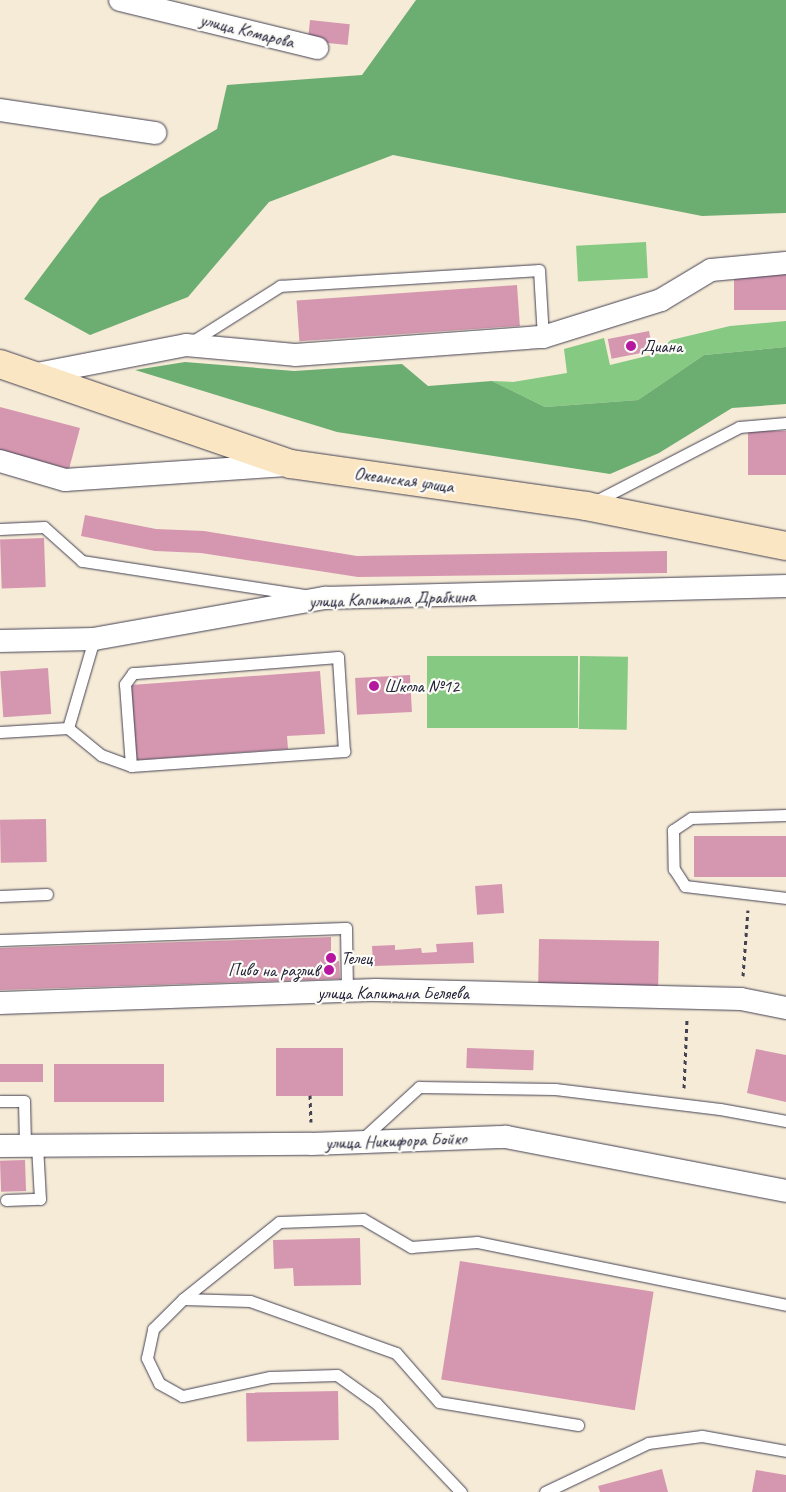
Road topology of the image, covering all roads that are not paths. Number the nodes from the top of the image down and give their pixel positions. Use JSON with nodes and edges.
{"nodes":[{"id":1,"x":120,"y":0,"type":"edge"},
{"id":2,"x":317,"y":48,"type":"dead end"},
{"id":3,"x":0,"y":110,"type":"edge"},
{"id":4,"x":154,"y":133,"type":"dead end"},
{"id":5,"x":786,"y":263,"type":"edge"},
{"id":6,"x":543,"y":337,"type":"junction"},
{"id":7,"x":186,"y":345,"type":"junction"},
{"id":8,"x":0,"y":364,"type":"edge"},
{"id":9,"x":32,"y":375,"type":"junction"},
{"id":10,"x":786,"y":423,"type":"edge"},
{"id":11,"x":0,"y":461,"type":"edge"},
{"id":12,"x":291,"y":464,"type":"junction"},
{"id":13,"x":586,"y":506,"type":"junction"},
{"id":14,"x":0,"y":529,"type":"edge"},
{"id":15,"x":786,"y":546,"type":"edge"},
{"id":16,"x":786,"y":586,"type":"edge"},
{"id":17,"x":324,"y":598,"type":"junction"},
{"id":18,"x":94,"y":639,"type":"junction"},
{"id":19,"x":0,"y":641,"type":"edge"},
{"id":20,"x":68,"y":728,"type":"junction"},
{"id":21,"x":0,"y":732,"type":"edge"},
{"id":22,"x":131,"y":766,"type":"junction"},
{"id":23,"x":786,"y":816,"type":"edge"},
{"id":24,"x":47,"y":894,"type":"dead end"},
{"id":25,"x":0,"y":896,"type":"edge"},
{"id":26,"x":786,"y":898,"type":"edge"},
{"id":27,"x":0,"y":940,"type":"edge"},
{"id":28,"x":347,"y":991,"type":"junction"},
{"id":29,"x":0,"y":1003,"type":"edge"},
{"id":30,"x":786,"y":1008,"type":"edge"},
{"id":31,"x":0,"y":1101,"type":"edge"},
{"id":32,"x":786,"y":1121,"type":"edge"},
{"id":33,"x":359,"y":1142,"type":"junction"},
{"id":34,"x":31,"y":1145,"type":"junction"},
{"id":35,"x":0,"y":1146,"type":"edge"},
{"id":36,"x":786,"y":1191,"type":"edge"},
{"id":37,"x":6,"y":1200,"type":"dead end"},
{"id":38,"x":183,"y":1299,"type":"junction"},
{"id":39,"x":786,"y":1305,"type":"edge"},
{"id":40,"x":578,"y":1425,"type":"dead end"},
{"id":41,"x":786,"y":1451,"type":"edge"},
{"id":42,"x":460,"y":1492,"type":"edge"},
{"id":43,"x":545,"y":1492,"type":"edge"}],
"edges":[{"from":1,"to":2,"type":"street","name":"улица Комарова"},
{"from":3,"to":4,"type":"street"},
{"from":5,"to":6,"type":"street","name":"Океанская улица"},
{"from":6,"to":7,"type":"street","name":"Океанская улица"},
{"from":6,"to":7,"type":"lane"},
{"from":7,"to":9,"type":"street","name":"Океанская улица"},
{"from":8,"to":9,"type":"main road","name":"Океанская улица"},
{"from":9,"to":12,"type":"main road","name":"Океанская улица"},
{"from":10,"to":13,"type":"lane"},
{"from":11,"to":12,"type":"street"},
{"from":12,"to":13,"type":"main road","name":"Океанская улица"},
{"from":13,"to":15,"type":"main road","name":"Океанская улица"},
{"from":14,"to":17,"type":"lane"},
{"from":16,"to":17,"type":"street","name":"улица Капитана Драбкина"},
{"from":17,"to":18,"type":"street","name":"улица Капитана Драбкина"},
{"from":18,"to":19,"type":"street","name":"улица Капитана Драбкина"},
{"from":18,"to":20,"type":"lane"},
{"from":20,"to":21,"type":"lane"},
{"from":20,"to":22,"type":"lane"},
{"from":22,"to":22,"type":"lane"},
{"from":23,"to":26,"type":"lane"},
{"from":24,"to":25,"type":"lane"},
{"from":27,"to":28,"type":"lane"},
{"from":28,"to":29,"type":"street","name":"улица Капитана Беляева"},
{"from":28,"to":30,"type":"street","name":"улица Капитана Беляева"},
{"from":31,"to":34,"type":"lane"},
{"from":32,"to":33,"type":"lane"},
{"from":33,"to":34,"type":"street","name":"улица Никифора Бойко"},
{"from":33,"to":36,"type":"street","name":"улица Никифора Бойко"},
{"from":34,"to":35,"type":"street","name":"улица Никифора Бойко"},
{"from":34,"to":37,"type":"lane"},
{"from":38,"to":39,"type":"lane"},
{"from":38,"to":40,"type":"lane"},
{"from":38,"to":42,"type":"lane"},
{"from":41,"to":43,"type":"lane"}]}
